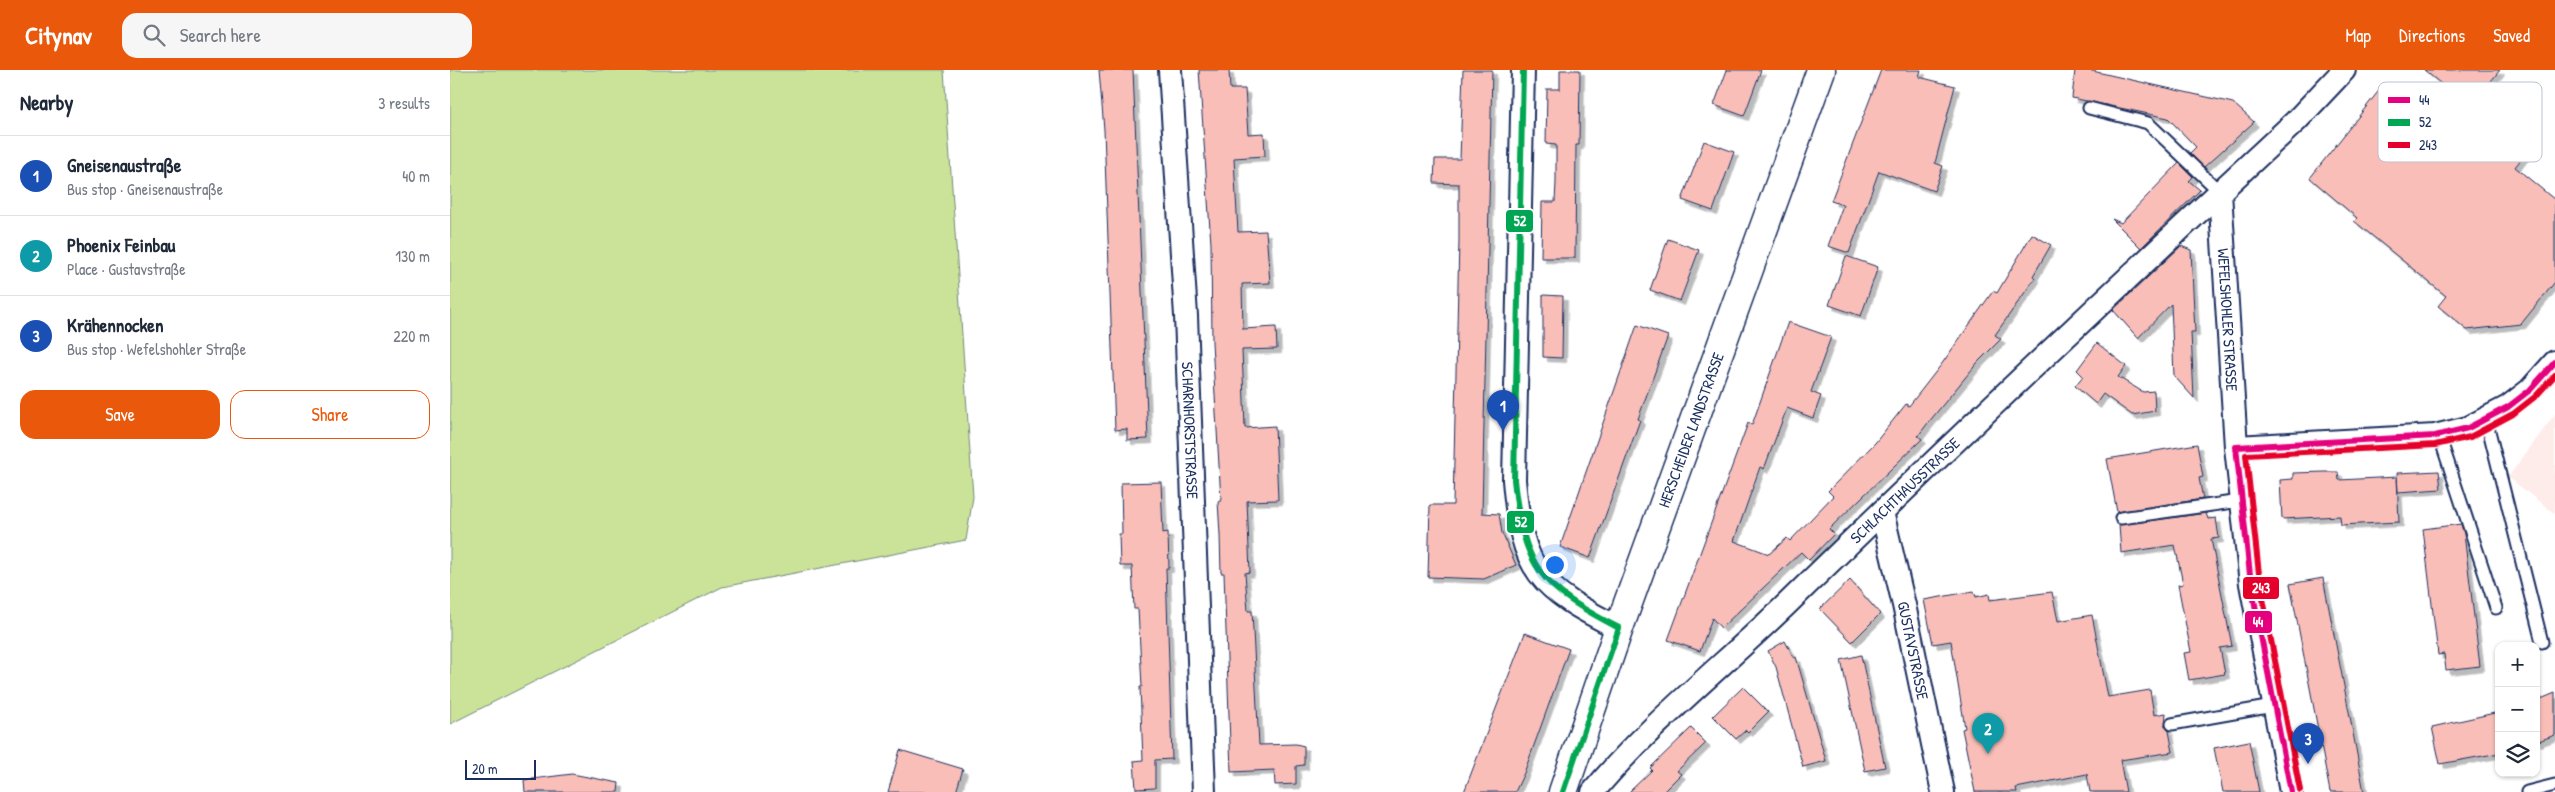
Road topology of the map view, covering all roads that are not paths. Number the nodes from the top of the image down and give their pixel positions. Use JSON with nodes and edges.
{"nodes":[{"id":1,"x":1170,"y":70,"type":"edge"},
{"id":2,"x":1522,"y":70,"type":"edge"},
{"id":3,"x":1821,"y":70,"type":"edge"},
{"id":4,"x":2344,"y":70,"type":"edge"},
{"id":5,"x":2090,"y":108,"type":"dead end"},
{"id":6,"x":2220,"y":192,"type":"junction"},
{"id":7,"x":2555,"y":362,"type":"edge"},
{"id":8,"x":2486,"y":419,"type":"junction"},
{"id":9,"x":2439,"y":435,"type":"junction"},
{"id":10,"x":2236,"y":447,"type":"junction"},
{"id":11,"x":2240,"y":501,"type":"junction"},
{"id":12,"x":1882,"y":512,"type":"junction"},
{"id":13,"x":2120,"y":518,"type":"dead end"},
{"id":14,"x":2496,"y":608,"type":"dead end"},
{"id":15,"x":1619,"y":628,"type":"junction"},
{"id":16,"x":2542,"y":642,"type":"dead end"},
{"id":17,"x":2273,"y":706,"type":"junction"},
{"id":18,"x":2172,"y":724,"type":"dead end"},
{"id":19,"x":2555,"y":785,"type":"edge"},
{"id":20,"x":1204,"y":792,"type":"edge"},
{"id":21,"x":1563,"y":792,"type":"edge"},
{"id":22,"x":1593,"y":792,"type":"edge"},
{"id":23,"x":1943,"y":792,"type":"edge"},
{"id":24,"x":2291,"y":792,"type":"edge"},
{"id":25,"x":2527,"y":792,"type":"edge"}],
"edges":[{"from":1,"to":20,"type":"street","name":"SCHARNHORSTSTRASSE"},
{"from":2,"to":15,"type":"street"},
{"from":3,"to":15,"type":"main road","name":"HERSCHEIDER LANDSTRASSE"},
{"from":4,"to":6,"type":"street","name":"SCHLACHTHAUSSTRASSE"},
{"from":5,"to":6,"type":"lane"},
{"from":6,"to":10,"type":"street","name":"WEFELSHOHLER STRASSE"},
{"from":6,"to":12,"type":"street","name":"SCHLACHTHAUSSTRASSE"},
{"from":7,"to":8,"type":"street"},
{"from":8,"to":9,"type":"street"},
{"from":8,"to":16,"type":"lane"},
{"from":9,"to":10,"type":"street"},
{"from":9,"to":14,"type":"lane"},
{"from":10,"to":11,"type":"street","name":"WEFELSHOHLER STRASSE"},
{"from":11,"to":13,"type":"lane"},
{"from":11,"to":17,"type":"street","name":"WEFELSHOHLER STRASSE"},
{"from":12,"to":22,"type":"street","name":"SCHLACHTHAUSSTRASSE"},
{"from":12,"to":23,"type":"street","name":"GUSTAVSTRASSE"},
{"from":15,"to":21,"type":"main road","name":"HERSCHEIDER LANDSTRASSE"},
{"from":17,"to":18,"type":"lane"},
{"from":17,"to":24,"type":"street","name":"WEFELSHOHLER STRASSE"},
{"from":19,"to":25,"type":"lane"}]}
